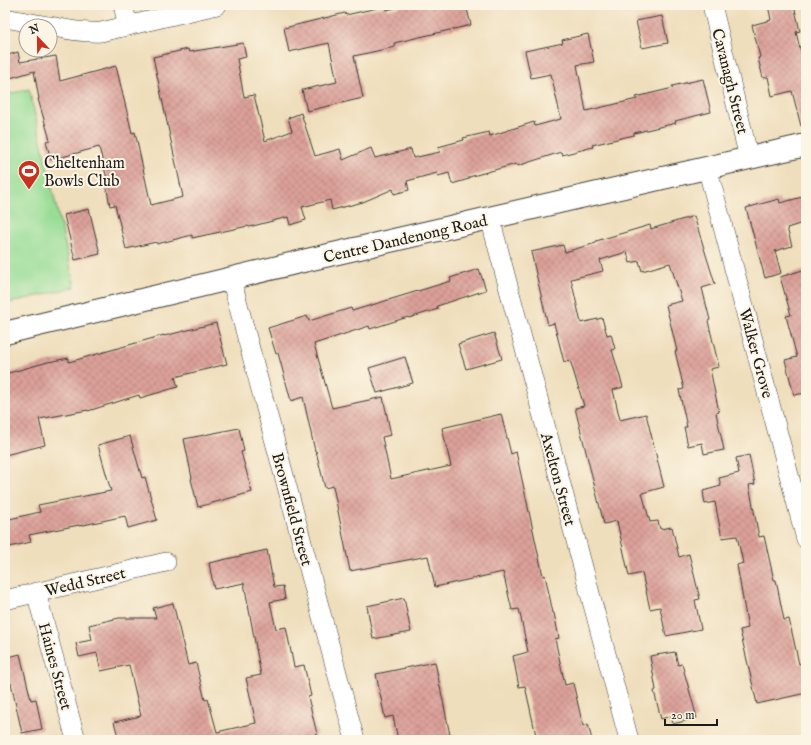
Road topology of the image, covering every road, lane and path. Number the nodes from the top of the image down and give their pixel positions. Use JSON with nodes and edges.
{"nodes":[{"id":1,"x":123,"y":5,"type":"edge"},
{"id":2,"x":217,"y":5,"type":"edge"},
{"id":3,"x":712,"y":5,"type":"edge"},
{"id":4,"x":5,"y":18,"type":"edge"},
{"id":5,"x":18,"y":20,"type":"edge"},
{"id":6,"x":128,"y":26,"type":"junction"},
{"id":7,"x":58,"y":27,"type":"edge"},
{"id":8,"x":806,"y":145,"type":"edge"},
{"id":9,"x":749,"y":158,"type":"junction"},
{"id":10,"x":707,"y":167,"type":"junction"},
{"id":11,"x":490,"y":218,"type":"junction"},
{"id":12,"x":231,"y":278,"type":"junction"},
{"id":13,"x":5,"y":333,"type":"edge"},
{"id":14,"x":806,"y":539,"type":"edge"},
{"id":15,"x":166,"y":562,"type":"dead end"},
{"id":16,"x":36,"y":592,"type":"junction"},
{"id":17,"x":5,"y":600,"type":"edge"},
{"id":18,"x":76,"y":740,"type":"edge"},
{"id":19,"x":355,"y":740,"type":"edge"},
{"id":20,"x":629,"y":740,"type":"edge"}],
"edges":[{"from":1,"to":6,"type":"street"},
{"from":2,"to":6,"type":"street"},
{"from":3,"to":9,"type":"street","name":"Cavanagh Street"},
{"from":4,"to":5,"type":"street"},
{"from":6,"to":7,"type":"street"},
{"from":8,"to":9,"type":"main road","name":"Centre Dandenong Road"},
{"from":9,"to":10,"type":"main road","name":"Centre Dandenong Road"},
{"from":10,"to":11,"type":"main road","name":"Centre Dandenong Road"},
{"from":10,"to":14,"type":"street","name":"Walker Grove"},
{"from":11,"to":12,"type":"main road","name":"Centre Dandenong Road"},
{"from":11,"to":20,"type":"street","name":"Axelton Street"},
{"from":12,"to":13,"type":"main road","name":"Centre Dandenong Road"},
{"from":12,"to":19,"type":"street","name":"Brownfield Street"},
{"from":15,"to":16,"type":"street","name":"Wedd Street"},
{"from":16,"to":17,"type":"street","name":"Wedd Street"},
{"from":16,"to":18,"type":"street","name":"Haines Street"}]}
